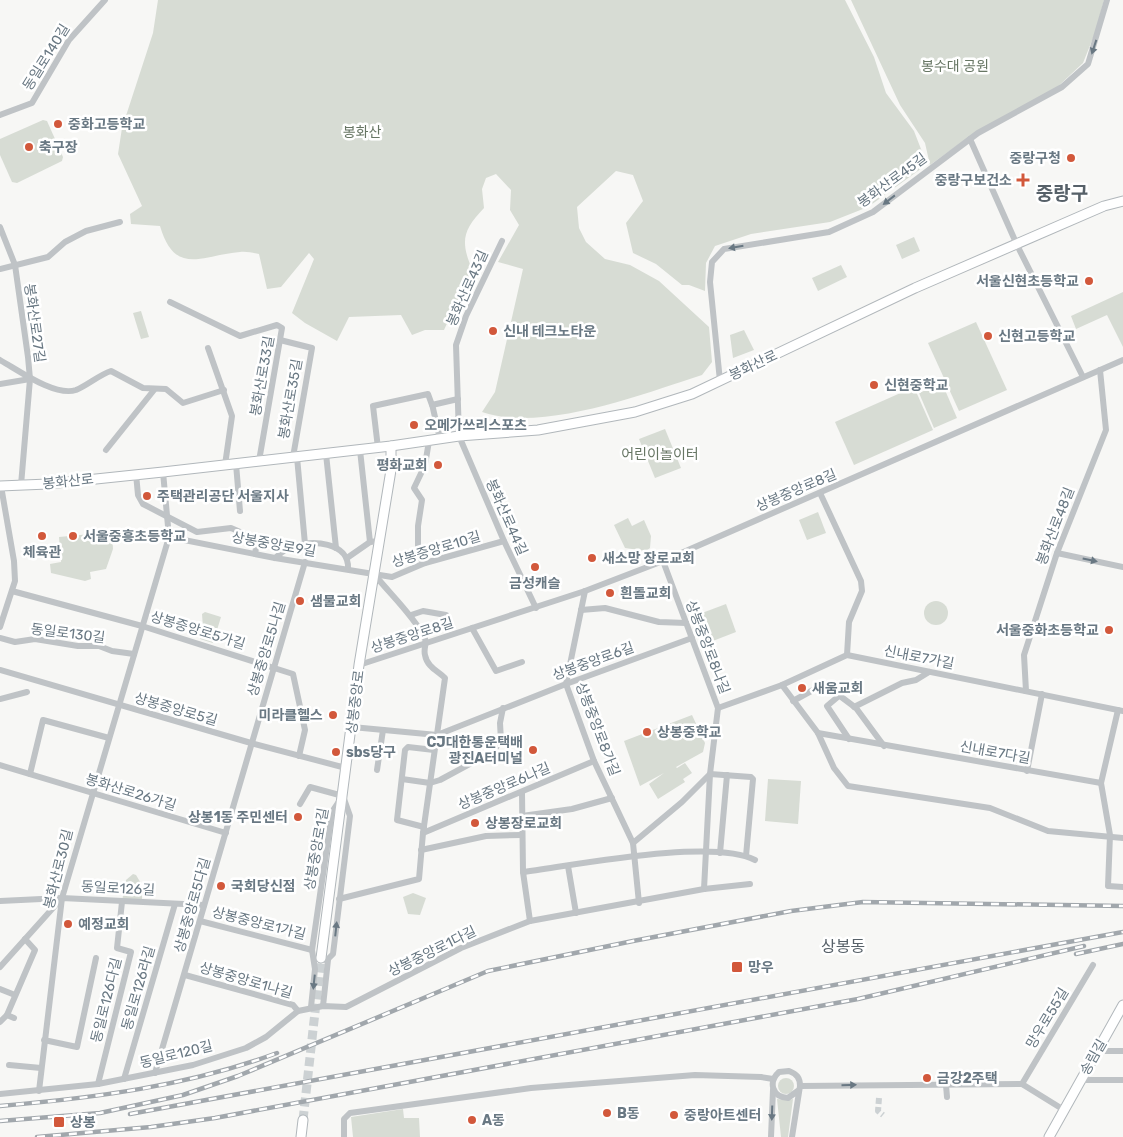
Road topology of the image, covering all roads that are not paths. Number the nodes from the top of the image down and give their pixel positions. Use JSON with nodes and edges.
{"nodes":[{"id":1,"x":105,"y":0,"type":"edge"},
{"id":2,"x":1107,"y":0,"type":"edge"},
{"id":3,"x":0,"y":115,"type":"edge"},
{"id":4,"x":970,"y":139,"type":"junction"},
{"id":5,"x":1123,"y":201,"type":"edge"},
{"id":6,"x":120,"y":222,"type":"dead end"},
{"id":7,"x":0,"y":226,"type":"edge"},
{"id":8,"x":502,"y":241,"type":"dead end"},
{"id":9,"x":1017,"y":245,"type":"junction"},
{"id":10,"x":15,"y":264,"type":"junction"},
{"id":11,"x":0,"y":269,"type":"edge"},
{"id":12,"x":170,"y":302,"type":"dead end"},
{"id":13,"x":280,"y":340,"type":"junction"},
{"id":14,"x":208,"y":348,"type":"dead end"},
{"id":15,"x":0,"y":360,"type":"edge"},
{"id":16,"x":1123,"y":360,"type":"edge"},
{"id":17,"x":1100,"y":370,"type":"junction"},
{"id":18,"x":1083,"y":377,"type":"junction"},
{"id":19,"x":30,"y":379,"type":"junction"},
{"id":20,"x":720,"y":381,"type":"junction"},
{"id":21,"x":0,"y":384,"type":"edge"},
{"id":22,"x":154,"y":390,"type":"junction"},
{"id":23,"x":224,"y":390,"type":"junction"},
{"id":24,"x":458,"y":399,"type":"junction"},
{"id":25,"x":432,"y":404,"type":"junction"},
{"id":26,"x":459,"y":436,"type":"junction"},
{"id":27,"x":440,"y":439,"type":"junction"},
{"id":28,"x":429,"y":441,"type":"junction"},
{"id":29,"x":391,"y":446,"type":"junction"},
{"id":30,"x":378,"y":448,"type":"junction"},
{"id":31,"x":106,"y":450,"type":"dead end"},
{"id":32,"x":360,"y":450,"type":"junction"},
{"id":33,"x":326,"y":454,"type":"junction"},
{"id":34,"x":295,"y":457,"type":"junction"},
{"id":35,"x":259,"y":461,"type":"junction"},
{"id":36,"x":236,"y":464,"type":"junction"},
{"id":37,"x":225,"y":465,"type":"junction"},
{"id":38,"x":164,"y":472,"type":"junction"},
{"id":39,"x":136,"y":474,"type":"junction"},
{"id":40,"x":21,"y":485,"type":"junction"},
{"id":41,"x":1,"y":486,"type":"edge"},
{"id":42,"x":820,"y":493,"type":"junction"},
{"id":43,"x":240,"y":511,"type":"dead end"},
{"id":44,"x":167,"y":515,"type":"junction"},
{"id":45,"x":169,"y":537,"type":"junction"},
{"id":46,"x":504,"y":541,"type":"junction"},
{"id":47,"x":375,"y":542,"type":"junction"},
{"id":48,"x":305,"y":544,"type":"junction"},
{"id":49,"x":336,"y":548,"type":"junction"},
{"id":50,"x":1057,"y":553,"type":"junction"},
{"id":51,"x":255,"y":554,"type":"junction"},
{"id":52,"x":275,"y":558,"type":"junction"},
{"id":53,"x":347,"y":558,"type":"junction"},
{"id":54,"x":663,"y":560,"type":"junction"},
{"id":55,"x":305,"y":562,"type":"junction"},
{"id":56,"x":425,"y":563,"type":"junction"},
{"id":57,"x":1123,"y":566,"type":"edge"},
{"id":58,"x":348,"y":569,"type":"junction"},
{"id":59,"x":374,"y":574,"type":"junction"},
{"id":60,"x":12,"y":591,"type":"junction"},
{"id":61,"x":585,"y":591,"type":"junction"},
{"id":62,"x":536,"y":608,"type":"junction"},
{"id":63,"x":581,"y":610,"type":"junction"},
{"id":64,"x":411,"y":615,"type":"junction"},
{"id":65,"x":446,"y":615,"type":"dead end"},
{"id":66,"x":686,"y":623,"type":"junction"},
{"id":67,"x":0,"y":626,"type":"edge"},
{"id":68,"x":142,"y":626,"type":"junction"},
{"id":69,"x":472,"y":628,"type":"junction"},
{"id":70,"x":0,"y":638,"type":"edge"},
{"id":71,"x":692,"y":638,"type":"junction"},
{"id":72,"x":426,"y":643,"type":"junction"},
{"id":73,"x":134,"y":654,"type":"junction"},
{"id":74,"x":848,"y":655,"type":"junction"},
{"id":75,"x":522,"y":662,"type":"dead end"},
{"id":76,"x":360,"y":665,"type":"junction"},
{"id":77,"x":274,"y":666,"type":"junction"},
{"id":78,"x":0,"y":670,"type":"edge"},
{"id":79,"x":929,"y":672,"type":"junction"},
{"id":80,"x":566,"y":684,"type":"junction"},
{"id":81,"x":782,"y":685,"type":"junction"},
{"id":82,"x":1026,"y":691,"type":"junction"},
{"id":83,"x":27,"y":692,"type":"dead end"},
{"id":84,"x":840,"y":694,"type":"junction"},
{"id":85,"x":1042,"y":694,"type":"junction"},
{"id":86,"x":0,"y":699,"type":"edge"},
{"id":87,"x":793,"y":701,"type":"junction"},
{"id":88,"x":118,"y":705,"type":"junction"},
{"id":89,"x":854,"y":707,"type":"junction"},
{"id":90,"x":503,"y":708,"type":"junction"},
{"id":91,"x":718,"y":708,"type":"junction"},
{"id":92,"x":1121,"y":710,"type":"edge"},
{"id":93,"x":352,"y":727,"type":"junction"},
{"id":94,"x":383,"y":730,"type":"junction"},
{"id":95,"x":818,"y":733,"type":"junction"},
{"id":96,"x":436,"y":735,"type":"junction"},
{"id":97,"x":109,"y":738,"type":"junction"},
{"id":98,"x":849,"y":739,"type":"junction"},
{"id":99,"x":251,"y":743,"type":"junction"},
{"id":100,"x":884,"y":746,"type":"junction"},
{"id":101,"x":434,"y":750,"type":"junction"},
{"id":102,"x":299,"y":756,"type":"junction"},
{"id":103,"x":594,"y":760,"type":"junction"},
{"id":104,"x":0,"y":765,"type":"edge"},
{"id":105,"x":346,"y":768,"type":"junction"},
{"id":106,"x":377,"y":770,"type":"dead end"},
{"id":107,"x":1027,"y":771,"type":"junction"},
{"id":108,"x":30,"y":774,"type":"junction"},
{"id":109,"x":710,"y":774,"type":"junction"},
{"id":110,"x":727,"y":775,"type":"junction"},
{"id":111,"x":402,"y":779,"type":"junction"},
{"id":112,"x":430,"y":783,"type":"junction"},
{"id":113,"x":1101,"y":783,"type":"junction"},
{"id":114,"x":91,"y":793,"type":"junction"},
{"id":115,"x":522,"y":793,"type":"junction"},
{"id":116,"x":343,"y":796,"type":"junction"},
{"id":117,"x":612,"y":798,"type":"junction"},
{"id":118,"x":300,"y":804,"type":"dead end"},
{"id":119,"x":522,"y":816,"type":"junction"},
{"id":120,"x":423,"y":830,"type":"junction"},
{"id":121,"x":226,"y":833,"type":"junction"},
{"id":122,"x":521,"y":835,"type":"junction"},
{"id":123,"x":1110,"y":835,"type":"junction"},
{"id":124,"x":1123,"y":838,"type":"edge"},
{"id":125,"x":632,"y":843,"type":"junction"},
{"id":126,"x":421,"y":850,"type":"junction"},
{"id":127,"x":707,"y":852,"type":"junction"},
{"id":128,"x":720,"y":853,"type":"junction"},
{"id":129,"x":746,"y":856,"type":"junction"},
{"id":130,"x":633,"y":858,"type":"junction"},
{"id":131,"x":755,"y":860,"type":"dead end"},
{"id":132,"x":568,"y":866,"type":"junction"},
{"id":133,"x":523,"y":872,"type":"junction"},
{"id":134,"x":750,"y":884,"type":"dead end"},
{"id":135,"x":1123,"y":887,"type":"edge"},
{"id":136,"x":704,"y":890,"type":"junction"},
{"id":137,"x":62,"y":898,"type":"junction"},
{"id":138,"x":339,"y":899,"type":"junction"},
{"id":139,"x":0,"y":901,"type":"edge"},
{"id":140,"x":122,"y":902,"type":"junction"},
{"id":141,"x":639,"y":903,"type":"junction"},
{"id":142,"x":175,"y":904,"type":"junction"},
{"id":143,"x":204,"y":905,"type":"junction"},
{"id":144,"x":576,"y":913,"type":"junction"},
{"id":145,"x":200,"y":921,"type":"junction"},
{"id":146,"x":530,"y":921,"type":"junction"},
{"id":147,"x":25,"y":939,"type":"junction"},
{"id":148,"x":319,"y":956,"type":"junction"},
{"id":149,"x":96,"y":958,"type":"dead end"},
{"id":150,"x":1093,"y":965,"type":"dead end"},
{"id":151,"x":0,"y":967,"type":"edge"},
{"id":152,"x":185,"y":975,"type":"junction"},
{"id":153,"x":0,"y":990,"type":"edge"},
{"id":154,"x":15,"y":996,"type":"junction"},
{"id":155,"x":1123,"y":1005,"type":"edge"},
{"id":156,"x":323,"y":1006,"type":"junction"},
{"id":157,"x":311,"y":1007,"type":"junction"},
{"id":158,"x":346,"y":1007,"type":"joint"},
{"id":159,"x":298,"y":1010,"type":"junction"},
{"id":160,"x":7,"y":1015,"type":"junction"},
{"id":161,"x":14,"y":1018,"type":"dead end"},
{"id":162,"x":0,"y":1022,"type":"edge"},
{"id":163,"x":44,"y":1040,"type":"junction"},
{"id":164,"x":1096,"y":1051,"type":"junction"},
{"id":165,"x":1123,"y":1051,"type":"edge"},
{"id":166,"x":9,"y":1065,"type":"dead end"},
{"id":167,"x":41,"y":1068,"type":"junction"},
{"id":168,"x":155,"y":1073,"type":"junction"},
{"id":169,"x":124,"y":1079,"type":"junction"},
{"id":170,"x":1080,"y":1080,"type":"junction"},
{"id":171,"x":1123,"y":1080,"type":"edge"},
{"id":172,"x":98,"y":1084,"type":"junction"},
{"id":173,"x":773,"y":1084,"type":"junction"},
{"id":174,"x":1022,"y":1084,"type":"junction"},
{"id":175,"x":946,"y":1085,"type":"junction"},
{"id":176,"x":799,"y":1088,"type":"junction"},
{"id":177,"x":39,"y":1091,"type":"junction"},
{"id":178,"x":0,"y":1094,"type":"edge"},
{"id":179,"x":947,"y":1097,"type":"dead end"},
{"id":180,"x":1064,"y":1110,"type":"junction"},
{"id":181,"x":303,"y":1120,"type":"tunnel mouth"},
{"id":182,"x":301,"y":1137,"type":"edge"},
{"id":183,"x":344,"y":1137,"type":"edge"},
{"id":184,"x":771,"y":1137,"type":"edge"},
{"id":185,"x":792,"y":1137,"type":"edge"},
{"id":186,"x":1050,"y":1137,"type":"edge"}],
"edges":[{"from":1,"to":3,"type":"street","name":"동일로140길"},
{"from":2,"to":4,"type":"street","name":"봉화산로45길","one_way":true},
{"from":4,"to":9,"type":"street"},
{"from":4,"to":20,"type":"street","name":"봉화산로45길","one_way":true},
{"from":5,"to":9,"type":"main road","name":"봉화산로"},
{"from":6,"to":10,"type":"street"},
{"from":7,"to":10,"type":"street","name":"봉화산로27길"},
{"from":8,"to":24,"type":"street","name":"봉화산로43길"},
{"from":9,"to":18,"type":"street"},
{"from":9,"to":20,"type":"main road","name":"봉화산로"},
{"from":10,"to":11,"type":"street"},
{"from":10,"to":19,"type":"street","name":"봉화산로27길"},
{"from":12,"to":13,"type":"street","name":"봉화산로33길"},
{"from":13,"to":34,"type":"street","name":"봉화산로35길"},
{"from":13,"to":35,"type":"street","name":"봉화산로33길"},
{"from":14,"to":23,"type":"street"},
{"from":15,"to":19,"type":"street"},
{"from":16,"to":17,"type":"street","name":"상봉중앙로8길"},
{"from":17,"to":18,"type":"street","name":"상봉중앙로8길"},
{"from":17,"to":50,"type":"street","name":"봉화산로48길"},
{"from":18,"to":42,"type":"street","name":"상봉중앙로8길"},
{"from":19,"to":21,"type":"street"},
{"from":19,"to":22,"type":"street"},
{"from":19,"to":40,"type":"street","name":"봉화산로27길"},
{"from":20,"to":26,"type":"main road","name":"봉화산로"},
{"from":22,"to":23,"type":"street"},
{"from":22,"to":31,"type":"street"},
{"from":23,"to":37,"type":"street"},
{"from":24,"to":25,"type":"street"},
{"from":24,"to":26,"type":"street","name":"봉화산로43길"},
{"from":25,"to":27,"type":"street"},
{"from":25,"to":30,"type":"street"},
{"from":26,"to":27,"type":"main road","name":"봉화산로"},
{"from":26,"to":46,"type":"street","name":"봉화산로44길"},
{"from":27,"to":28,"type":"main road","name":"봉화산로"},
{"from":28,"to":29,"type":"main road","name":"봉화산로"},
{"from":28,"to":56,"type":"street"},
{"from":29,"to":30,"type":"main road","name":"봉화산로"},
{"from":29,"to":47,"type":"main road","name":"상봉중앙로"},
{"from":30,"to":32,"type":"main road","name":"봉화산로"},
{"from":32,"to":33,"type":"main road","name":"봉화산로"},
{"from":32,"to":47,"type":"street"},
{"from":33,"to":34,"type":"main road","name":"봉화산로"},
{"from":33,"to":49,"type":"street"},
{"from":34,"to":35,"type":"main road","name":"봉화산로"},
{"from":34,"to":48,"type":"street"},
{"from":35,"to":36,"type":"main road","name":"봉화산로"},
{"from":36,"to":37,"type":"main road","name":"봉화산로"},
{"from":36,"to":43,"type":"street"},
{"from":37,"to":38,"type":"main road","name":"봉화산로"},
{"from":38,"to":39,"type":"main road","name":"봉화산로"},
{"from":38,"to":44,"type":"street","name":"봉화산로30길"},
{"from":39,"to":40,"type":"main road","name":"봉화산로"},
{"from":39,"to":44,"type":"street"},
{"from":40,"to":41,"type":"main road","name":"봉화산로"},
{"from":41,"to":60,"type":"street"},
{"from":42,"to":54,"type":"street","name":"상봉중앙로8길"},
{"from":42,"to":74,"type":"street"},
{"from":44,"to":45,"type":"street","name":"봉화산로30길"},
{"from":44,"to":51,"type":"street"},
{"from":45,"to":51,"type":"street","name":"상봉중앙로9길"},
{"from":45,"to":68,"type":"street","name":"봉화산로30길"},
{"from":46,"to":56,"type":"street","name":"상봉중앙로10길"},
{"from":46,"to":62,"type":"street","name":"봉화산로44길"},
{"from":47,"to":53,"type":"street"},
{"from":47,"to":59,"type":"main road","name":"상봉중앙로"},
{"from":48,"to":49,"type":"street"},
{"from":48,"to":52,"type":"street"},
{"from":49,"to":53,"type":"street"},
{"from":50,"to":57,"type":"street","one_way":true},
{"from":50,"to":82,"type":"street","name":"봉화산로48길"},
{"from":51,"to":52,"type":"street","name":"상봉중앙로9길"},
{"from":52,"to":55,"type":"street","name":"상봉중앙로9길"},
{"from":53,"to":58,"type":"street"},
{"from":54,"to":61,"type":"street","name":"상봉중앙로8길"},
{"from":54,"to":66,"type":"street","name":"상봉중앙로8나길"},
{"from":55,"to":58,"type":"street","name":"상봉중앙로9길"},
{"from":55,"to":77,"type":"street","name":"상봉중앙로5나길"},
{"from":56,"to":59,"type":"street","name":"상봉중앙로10길"},
{"from":58,"to":59,"type":"street","name":"상봉중앙로9길"},
{"from":59,"to":64,"type":"street"},
{"from":59,"to":76,"type":"main road","name":"상봉중앙로"},
{"from":60,"to":67,"type":"street"},
{"from":60,"to":68,"type":"street","name":"상봉중앙로5가길"},
{"from":61,"to":62,"type":"street","name":"상봉중앙로8길"},
{"from":61,"to":63,"type":"street","name":"상봉중앙로8가길"},
{"from":62,"to":69,"type":"street","name":"상봉중앙로8길"},
{"from":63,"to":66,"type":"street"},
{"from":63,"to":80,"type":"street","name":"상봉중앙로8가길"},
{"from":64,"to":65,"type":"street"},
{"from":64,"to":72,"type":"street"},
{"from":66,"to":71,"type":"street","name":"상봉중앙로8나길"},
{"from":68,"to":73,"type":"street","name":"봉화산로30길"},
{"from":68,"to":77,"type":"street","name":"상봉중앙로5가길"},
{"from":69,"to":72,"type":"street","name":"상봉중앙로8길"},
{"from":69,"to":75,"type":"street","name":"상봉중앙로8길"},
{"from":70,"to":73,"type":"street","name":"동일로130길"},
{"from":71,"to":80,"type":"street","name":"상봉중앙로6길"},
{"from":71,"to":91,"type":"street","name":"상봉중앙로8나길"},
{"from":72,"to":76,"type":"street","name":"상봉중앙로8길"},
{"from":72,"to":96,"type":"street"},
{"from":73,"to":88,"type":"street","name":"봉화산로30길"},
{"from":74,"to":79,"type":"street","name":"신내로7가길"},
{"from":74,"to":81,"type":"street"},
{"from":76,"to":93,"type":"main road","name":"상봉중앙로"},
{"from":77,"to":99,"type":"street","name":"상봉중앙로5나길"},
{"from":77,"to":102,"type":"street","name":"상봉중앙로5가길"},
{"from":78,"to":88,"type":"street","name":"상봉중앙로5길"},
{"from":79,"to":82,"type":"street","name":"신내로7가길"},
{"from":79,"to":89,"type":"street"},
{"from":80,"to":90,"type":"street","name":"상봉중앙로6길"},
{"from":80,"to":103,"type":"street","name":"상봉중앙로8가길"},
{"from":81,"to":87,"type":"street"},
{"from":81,"to":91,"type":"street"},
{"from":82,"to":85,"type":"street","name":"신내로7가길"},
{"from":83,"to":86,"type":"street"},
{"from":84,"to":87,"type":"street"},
{"from":84,"to":89,"type":"street"},
{"from":84,"to":98,"type":"street"},
{"from":85,"to":92,"type":"street","name":"신내로7가길"},
{"from":85,"to":107,"type":"street"},
{"from":87,"to":95,"type":"street"},
{"from":88,"to":97,"type":"street","name":"봉화산로30길"},
{"from":88,"to":99,"type":"street","name":"상봉중앙로5길"},
{"from":89,"to":100,"type":"street"},
{"from":90,"to":96,"type":"street","name":"상봉중앙로6길"},
{"from":90,"to":112,"type":"street"},
{"from":91,"to":109,"type":"street","name":"상봉중앙로8나길"},
{"from":92,"to":113,"type":"street"},
{"from":93,"to":94,"type":"street","name":"상봉중앙로6길"},
{"from":93,"to":105,"type":"main road","name":"상봉중앙로"},
{"from":94,"to":96,"type":"street","name":"상봉중앙로6길"},
{"from":94,"to":106,"type":"street"},
{"from":95,"to":98,"type":"street","name":"신내로7다길"},
{"from":95,"to":123,"type":"street"},
{"from":96,"to":101,"type":"street"},
{"from":97,"to":108,"type":"street"},
{"from":97,"to":114,"type":"street","name":"봉화산로30길"},
{"from":98,"to":100,"type":"street","name":"신내로7다길"},
{"from":99,"to":102,"type":"street","name":"상봉중앙로5길"},
{"from":99,"to":121,"type":"street","name":"상봉중앙로5다길"},
{"from":100,"to":107,"type":"street","name":"신내로7다길"},
{"from":101,"to":111,"type":"street"},
{"from":101,"to":112,"type":"street"},
{"from":102,"to":105,"type":"street","name":"상봉중앙로5길"},
{"from":103,"to":115,"type":"street","name":"상봉중앙로6나길"},
{"from":103,"to":117,"type":"street","name":"상봉중앙로8가길"},
{"from":104,"to":108,"type":"street","name":"봉화산로26가길"},
{"from":105,"to":116,"type":"main road","name":"상봉중앙로"},
{"from":107,"to":113,"type":"street","name":"신내로7다길"},
{"from":108,"to":114,"type":"street","name":"봉화산로26가길"},
{"from":109,"to":110,"type":"street"},
{"from":109,"to":125,"type":"street"},
{"from":109,"to":127,"type":"street","name":"상봉중앙로8나길"},
{"from":110,"to":128,"type":"street"},
{"from":110,"to":129,"type":"street"},
{"from":111,"to":112,"type":"street"},
{"from":111,"to":120,"type":"street"},
{"from":112,"to":120,"type":"street"},
{"from":113,"to":123,"type":"street"},
{"from":114,"to":121,"type":"street","name":"봉화산로26가길"},
{"from":114,"to":137,"type":"street","name":"봉화산로30길"},
{"from":115,"to":119,"type":"street"},
{"from":115,"to":120,"type":"street","name":"상봉중앙로6나길"},
{"from":116,"to":118,"type":"street"},
{"from":116,"to":138,"type":"street","name":"상봉중앙로1길"},
{"from":116,"to":148,"type":"main road","name":"상봉중앙로"},
{"from":117,"to":119,"type":"street","name":"상봉중앙로8가길"},
{"from":117,"to":125,"type":"street","name":"상봉중앙로8가길"},
{"from":119,"to":122,"type":"street"},
{"from":120,"to":126,"type":"street"},
{"from":121,"to":143,"type":"street","name":"상봉중앙로5다길"},
{"from":122,"to":126,"type":"street"},
{"from":122,"to":133,"type":"street"},
{"from":123,"to":124,"type":"street"},
{"from":123,"to":135,"type":"street"},
{"from":125,"to":130,"type":"street","name":"상봉중앙로8가길"},
{"from":126,"to":138,"type":"street"},
{"from":127,"to":128,"type":"street"},
{"from":127,"to":130,"type":"street"},
{"from":127,"to":136,"type":"street","name":"상봉중앙로8나길"},
{"from":128,"to":129,"type":"street"},
{"from":129,"to":131,"type":"street"},
{"from":130,"to":132,"type":"street"},
{"from":130,"to":141,"type":"street","name":"상봉중앙로8가길"},
{"from":132,"to":133,"type":"street"},
{"from":132,"to":144,"type":"street"},
{"from":133,"to":146,"type":"street"},
{"from":134,"to":136,"type":"street","name":"상봉중앙로1다길"},
{"from":136,"to":141,"type":"street","name":"상봉중앙로1다길"},
{"from":137,"to":139,"type":"street","name":"동일로126길"},
{"from":137,"to":140,"type":"street","name":"동일로126길"},
{"from":137,"to":147,"type":"street"},
{"from":137,"to":163,"type":"street","name":"봉화산로30길"},
{"from":148,"to":138,"type":"street","name":"상봉중앙로1길","one_way":true},
{"from":140,"to":142,"type":"street","name":"동일로126길"},
{"from":140,"to":172,"type":"street","name":"동일로126다길"},
{"from":141,"to":144,"type":"street","name":"상봉중앙로1다길"},
{"from":142,"to":143,"type":"street","name":"동일로126길"},
{"from":142,"to":169,"type":"street","name":"동일로126라길"},
{"from":143,"to":145,"type":"street","name":"상봉중앙로5다길"},
{"from":144,"to":146,"type":"street","name":"상봉중앙로1다길"},
{"from":145,"to":148,"type":"street","name":"상봉중앙로1가길"},
{"from":145,"to":152,"type":"street","name":"상봉중앙로5다길"},
{"from":146,"to":158,"type":"street","name":"상봉중앙로1다길"},
{"from":147,"to":151,"type":"street"},
{"from":147,"to":154,"type":"street"},
{"from":148,"to":156,"type":"street","name":"상봉중앙로1길"},
{"from":148,"to":157,"type":"street","name":"상봉중앙로1길","one_way":true},
{"from":149,"to":163,"type":"street"},
{"from":150,"to":174,"type":"street","name":"망우로55길"},
{"from":152,"to":159,"type":"street","name":"상봉중앙로1나길"},
{"from":152,"to":168,"type":"street","name":"상봉중앙로5다길"},
{"from":153,"to":154,"type":"street"},
{"from":154,"to":160,"type":"street"},
{"from":155,"to":164,"type":"main road","name":"송림길"},
{"from":156,"to":157,"type":"street","name":"동일로120길"},
{"from":156,"to":158,"type":"street","name":"동일로120길"},
{"from":157,"to":159,"type":"street","name":"동일로120길"},
{"from":159,"to":168,"type":"street","name":"동일로120길"},
{"from":160,"to":161,"type":"street"},
{"from":160,"to":162,"type":"street"},
{"from":163,"to":167,"type":"street","name":"봉화산로30길"},
{"from":164,"to":165,"type":"street"},
{"from":164,"to":170,"type":"main road","name":"송림길"},
{"from":166,"to":167,"type":"street"},
{"from":167,"to":177,"type":"street","name":"봉화산로30길"},
{"from":168,"to":169,"type":"street","name":"동일로120길"},
{"from":169,"to":172,"type":"street","name":"동일로120길"},
{"from":170,"to":171,"type":"street"},
{"from":170,"to":180,"type":"main road","name":"송림길"},
{"from":172,"to":177,"type":"street","name":"동일로120길"},
{"from":173,"to":176,"type":"street"},
{"from":173,"to":176,"type":"street"},
{"from":173,"to":183,"type":"street"},
{"from":173,"to":184,"type":"street","one_way":true},
{"from":174,"to":175,"type":"street"},
{"from":174,"to":180,"type":"street"},
{"from":176,"to":175,"type":"street","one_way":true},
{"from":175,"to":179,"type":"street"},
{"from":176,"to":185,"type":"street"},
{"from":177,"to":178,"type":"street","name":"동일로120길"},
{"from":180,"to":186,"type":"main road","name":"송림길"},
{"from":181,"to":182,"type":"main road"}]}
